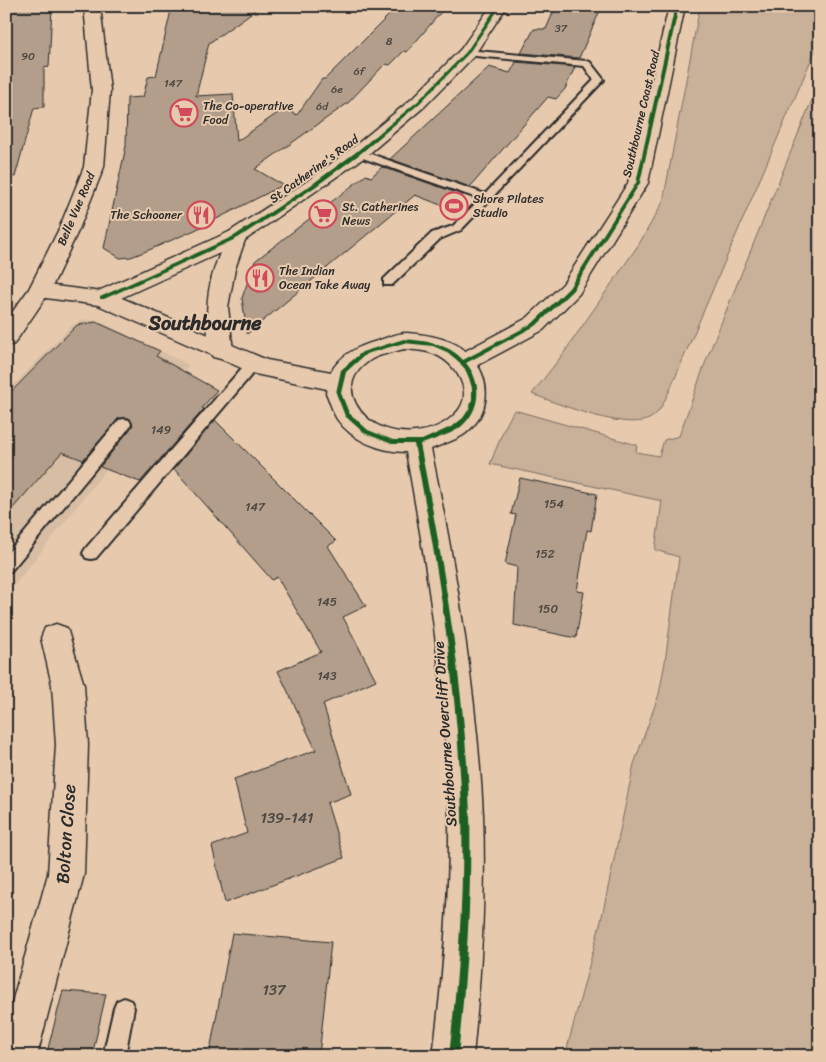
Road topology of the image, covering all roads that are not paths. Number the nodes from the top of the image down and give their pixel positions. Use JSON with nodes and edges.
{"nodes":[{"id":1,"x":92,"y":6,"type":"edge"},
{"id":2,"x":499,"y":6,"type":"edge"},
{"id":3,"x":677,"y":6,"type":"edge"},
{"id":4,"x":467,"y":53,"type":"junction"},
{"id":5,"x":358,"y":153,"type":"junction"},
{"id":6,"x":487,"y":198,"type":"junction"},
{"id":7,"x":236,"y":237,"type":"junction"},
{"id":8,"x":388,"y":282,"type":"dead end"},
{"id":9,"x":39,"y":291,"type":"junction"},
{"id":10,"x":102,"y":298,"type":"junction"},
{"id":11,"x":9,"y":331,"type":"edge"},
{"id":12,"x":221,"y":351,"type":"junction"},
{"id":13,"x":464,"y":362,"type":"junction"},
{"id":14,"x":254,"y":364,"type":"junction"},
{"id":15,"x":339,"y":382,"type":"junction"},
{"id":16,"x":124,"y":424,"type":"dead end"},
{"id":17,"x":417,"y":442,"type":"junction"},
{"id":18,"x":91,"y":553,"type":"dead end"},
{"id":19,"x":6,"y":566,"type":"edge"},
{"id":20,"x":56,"y":638,"type":"dead end"},
{"id":21,"x":124,"y":1008,"type":"dead end"},
{"id":22,"x":17,"y":1056,"type":"edge"},
{"id":23,"x":114,"y":1056,"type":"edge"},
{"id":24,"x":453,"y":1056,"type":"edge"}],
"edges":[{"from":1,"to":9,"type":"street","name":"Belle Vue Road"},
{"from":2,"to":4,"type":"street","name":"St Catherine's Road"},
{"from":3,"to":13,"type":"street","name":"Southbourne Coast Road"},
{"from":4,"to":5,"type":"street","name":"St Catherine's Road"},
{"from":4,"to":6,"type":"lane"},
{"from":5,"to":6,"type":"lane"},
{"from":5,"to":7,"type":"street","name":"St Catherine's Road"},
{"from":6,"to":8,"type":"lane"},
{"from":7,"to":10,"type":"street","name":"St Catherine's Road"},
{"from":7,"to":12,"type":"street"},
{"from":9,"to":10,"type":"street"},
{"from":9,"to":11,"type":"street","name":"Belle Vue Road"},
{"from":10,"to":12,"type":"street"},
{"from":12,"to":14,"type":"street"},
{"from":13,"to":15,"type":"street"},
{"from":13,"to":17,"type":"street"},
{"from":14,"to":15,"type":"street"},
{"from":14,"to":18,"type":"lane"},
{"from":15,"to":17,"type":"street"},
{"from":16,"to":19,"type":"lane"},
{"from":17,"to":24,"type":"street","name":"Southbourne Overcliff Drive"},
{"from":20,"to":22,"type":"street","name":"Bolton Close"},
{"from":21,"to":23,"type":"lane"}]}
